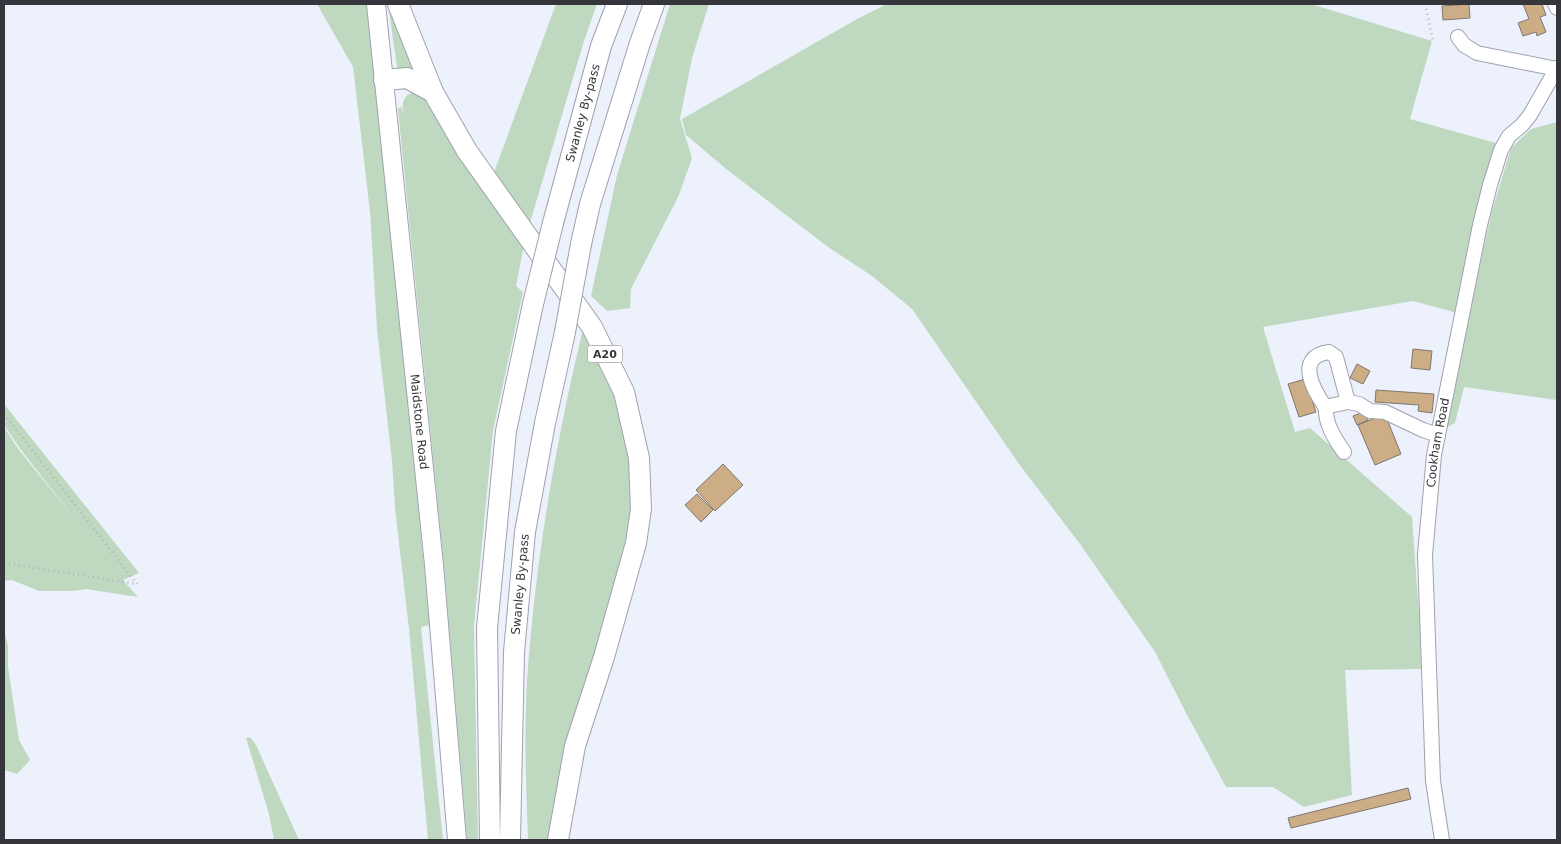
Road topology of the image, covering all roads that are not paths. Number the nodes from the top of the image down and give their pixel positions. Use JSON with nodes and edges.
{"nodes":[{"id":1,"x":376,"y":4,"type":"edge"},
{"id":2,"x":398,"y":4,"type":"edge"},
{"id":3,"x":617,"y":4,"type":"edge"},
{"id":4,"x":654,"y":4,"type":"edge"},
{"id":5,"x":1555,"y":4,"type":"edge"},
{"id":6,"x":1557,"y":8,"type":"edge"},
{"id":7,"x":1458,"y":37,"type":"dead end"},
{"id":8,"x":1557,"y":69,"type":"edge"},
{"id":9,"x":384,"y":80,"type":"junction"},
{"id":10,"x":433,"y":92,"type":"junction"},
{"id":11,"x":1348,"y":402,"type":"junction"},
{"id":12,"x":1326,"y":408,"type":"junction"},
{"id":13,"x":1438,"y":435,"type":"junction"},
{"id":14,"x":1344,"y":452,"type":"dead end"},
{"id":15,"x":457,"y":840,"type":"edge"},
{"id":16,"x":490,"y":840,"type":"edge"},
{"id":17,"x":510,"y":840,"type":"edge"},
{"id":18,"x":558,"y":840,"type":"edge"},
{"id":19,"x":1442,"y":840,"type":"edge"}],
"edges":[{"from":1,"to":9,"type":"main road","name":"Maidstone Road"},
{"from":2,"to":10,"type":"highway","number":"A20"},
{"from":3,"to":16,"type":"highway","name":"Swanley By-pass","bridge":true},
{"from":4,"to":17,"type":"highway","name":"Swanley By-pass","bridge":true},
{"from":5,"to":6,"type":"street"},
{"from":7,"to":8,"type":"street"},
{"from":8,"to":13,"type":"street","name":"Cookham Road"},
{"from":9,"to":10,"type":"highway"},
{"from":9,"to":15,"type":"main road","name":"Maidstone Road"},
{"from":10,"to":18,"type":"highway","number":"A20"},
{"from":11,"to":12,"type":"street"},
{"from":11,"to":12,"type":"street"},
{"from":11,"to":13,"type":"street"},
{"from":12,"to":14,"type":"street"},
{"from":13,"to":19,"type":"street","name":"Cookham Road"}]}
